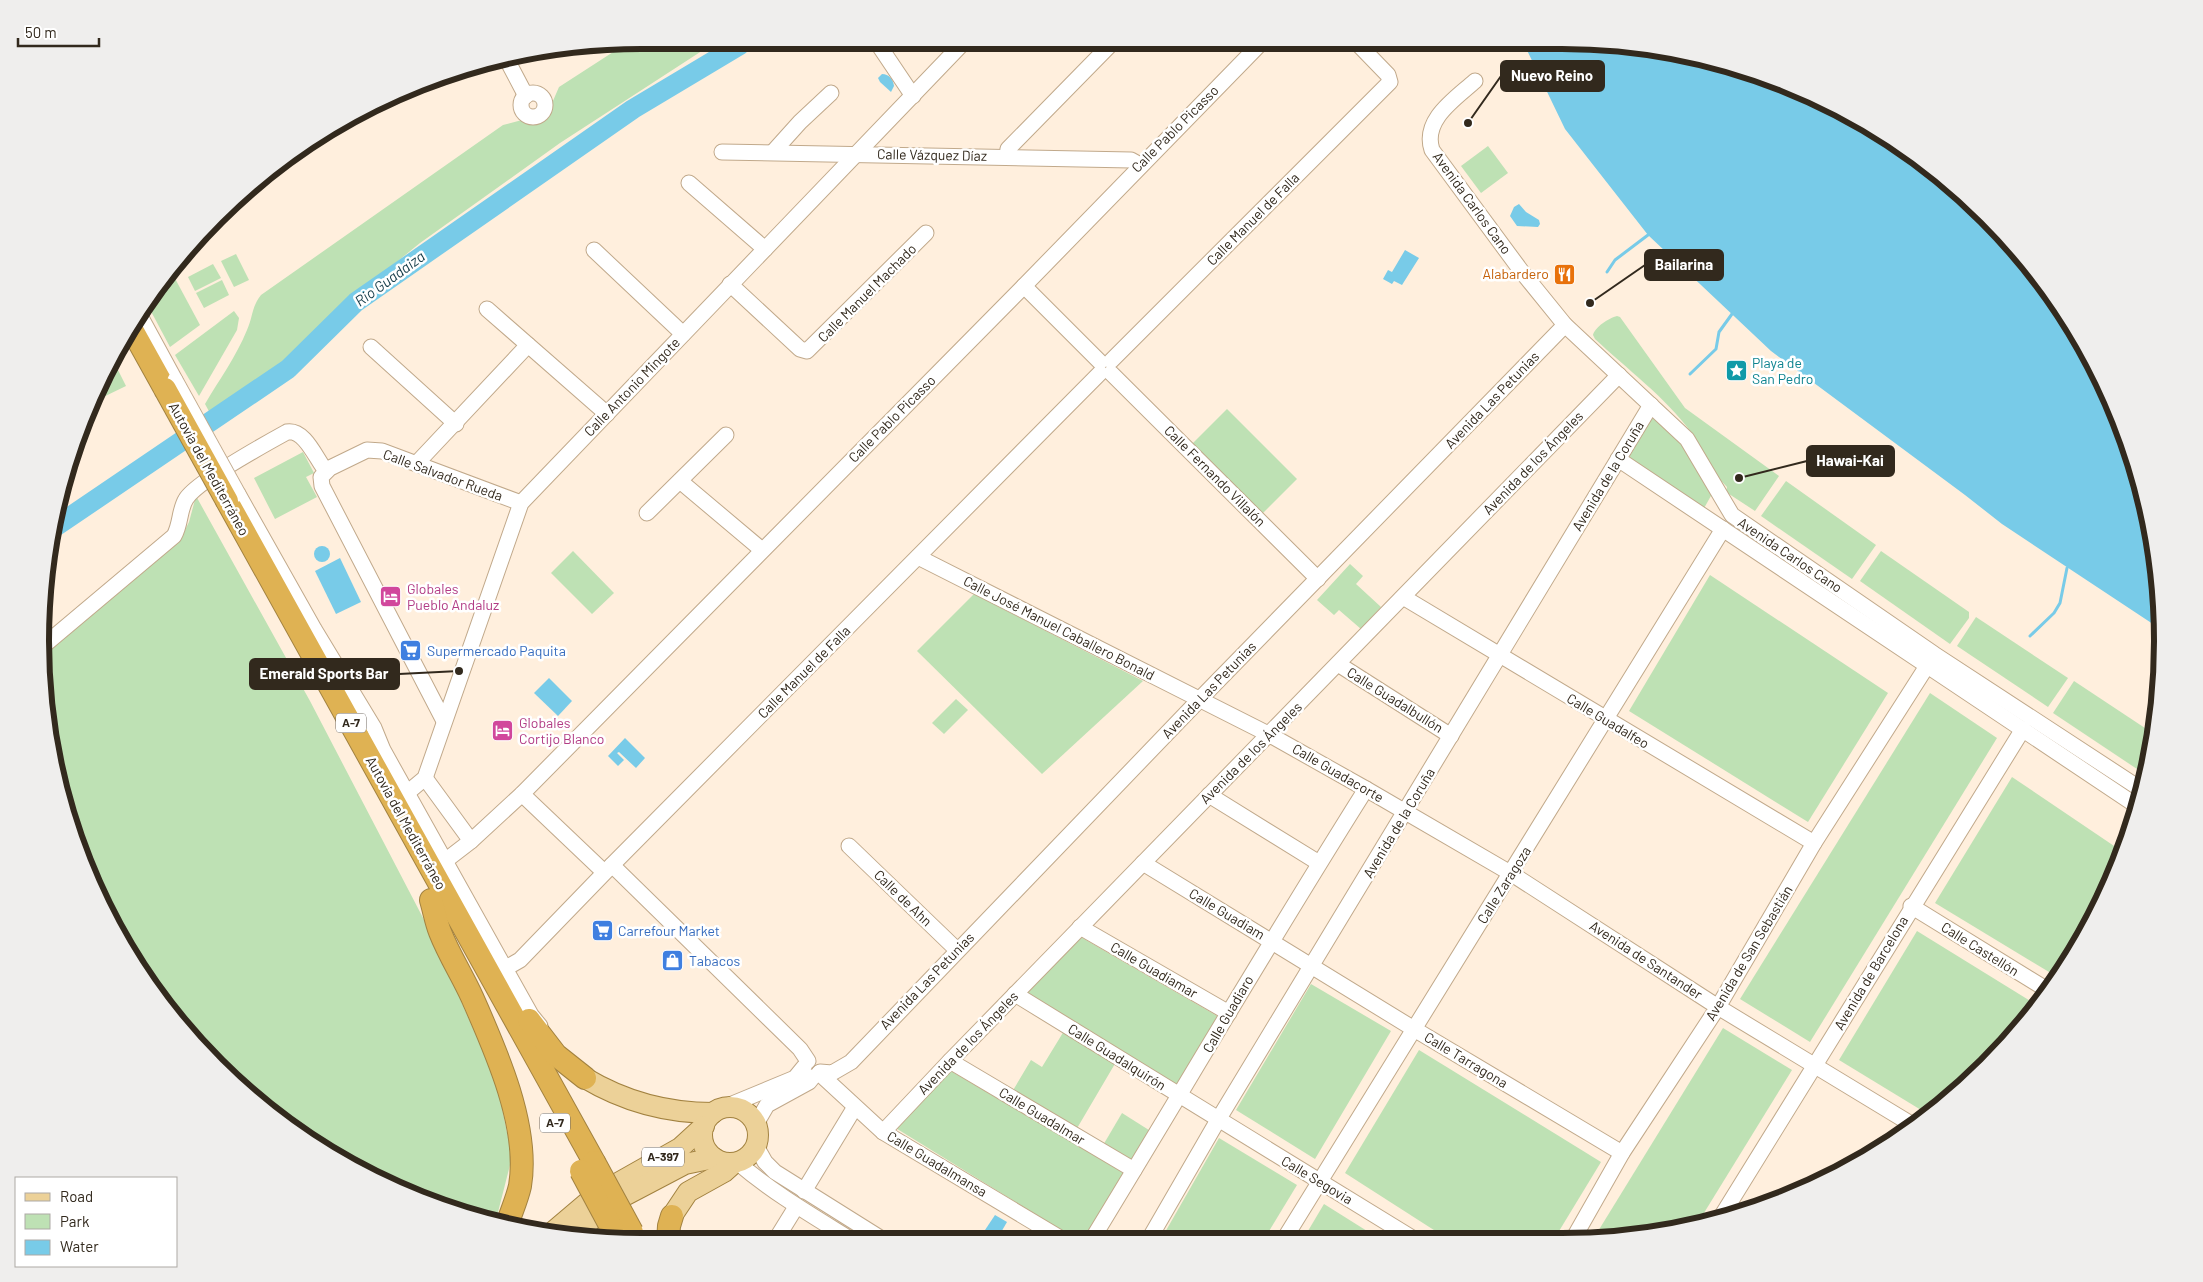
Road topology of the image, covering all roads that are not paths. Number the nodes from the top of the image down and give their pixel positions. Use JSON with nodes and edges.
{"nodes":[{"id":1,"x":881,"y":49,"type":"edge"},
{"id":2,"x":957,"y":49,"type":"edge"},
{"id":3,"x":1106,"y":49,"type":"edge"},
{"id":4,"x":1255,"y":49,"type":"edge"},
{"id":5,"x":1363,"y":49,"type":"edge"},
{"id":6,"x":509,"y":64,"type":"edge"},
{"id":7,"x":1475,"y":81,"type":"dead end"},
{"id":8,"x":831,"y":93,"type":"dead end"},
{"id":9,"x":526,"y":96,"type":"dead end"},
{"id":10,"x":913,"y":96,"type":"junction"},
{"id":11,"x":722,"y":152,"type":"dead end"},
{"id":12,"x":772,"y":152,"type":"junction"},
{"id":13,"x":856,"y":154,"type":"junction"},
{"id":14,"x":1007,"y":156,"type":"junction"},
{"id":15,"x":1140,"y":165,"type":"junction"},
{"id":16,"x":689,"y":183,"type":"dead end"},
{"id":17,"x":926,"y":233,"type":"dead end"},
{"id":18,"x":765,"y":249,"type":"junction"},
{"id":19,"x":594,"y":250,"type":"dead end"},
{"id":20,"x":730,"y":284,"type":"junction"},
{"id":21,"x":1024,"y":286,"type":"junction"},
{"id":22,"x":487,"y":309,"type":"dead end"},
{"id":23,"x":142,"y":323,"type":"edge"},
{"id":24,"x":1565,"y":326,"type":"junction"},
{"id":25,"x":135,"y":334,"type":"edge"},
{"id":26,"x":683,"y":334,"type":"junction"},
{"id":27,"x":528,"y":345,"type":"junction"},
{"id":28,"x":127,"y":346,"type":"edge"},
{"id":29,"x":371,"y":347,"type":"dead end"},
{"id":30,"x":1106,"y":367,"type":"junction"},
{"id":31,"x":1619,"y":375,"type":"junction"},
{"id":32,"x":165,"y":389,"type":"junction"},
{"id":33,"x":1651,"y":405,"type":"junction"},
{"id":34,"x":607,"y":414,"type":"junction"},
{"id":35,"x":456,"y":424,"type":"junction"},
{"id":36,"x":726,"y":435,"type":"dead end"},
{"id":37,"x":1618,"y":459,"type":"junction"},
{"id":38,"x":417,"y":463,"type":"junction"},
{"id":39,"x":326,"y":471,"type":"junction"},
{"id":40,"x":680,"y":481,"type":"junction"},
{"id":41,"x":227,"y":501,"type":"junction"},
{"id":42,"x":521,"y":503,"type":"junction"},
{"id":43,"x":646,"y":513,"type":"dead end"},
{"id":44,"x":1723,"y":529,"type":"junction"},
{"id":45,"x":762,"y":550,"type":"junction"},
{"id":46,"x":918,"y":557,"type":"junction"},
{"id":47,"x":1318,"y":579,"type":"junction"},
{"id":48,"x":1404,"y":597,"type":"junction"},
{"id":49,"x":49,"y":641,"type":"edge"},
{"id":50,"x":1500,"y":655,"type":"junction"},
{"id":51,"x":1338,"y":664,"type":"junction"},
{"id":52,"x":1927,"y":666,"type":"junction"},
{"id":53,"x":1200,"y":699,"type":"junction"},
{"id":54,"x":1605,"y":720,"type":"junction"},
{"id":55,"x":444,"y":721,"type":"junction"},
{"id":56,"x":2023,"y":729,"type":"junction"},
{"id":57,"x":1270,"y":734,"type":"junction"},
{"id":58,"x":1451,"y":736,"type":"junction"},
{"id":59,"x":425,"y":778,"type":"junction"},
{"id":60,"x":2136,"y":786,"type":"edge"},
{"id":61,"x":1366,"y":789,"type":"junction"},
{"id":62,"x":407,"y":793,"type":"junction"},
{"id":63,"x":522,"y":794,"type":"junction"},
{"id":64,"x":1210,"y":795,"type":"junction"},
{"id":65,"x":2132,"y":802,"type":"edge"},
{"id":66,"x":1406,"y":812,"type":"junction"},
{"id":67,"x":471,"y":841,"type":"junction"},
{"id":68,"x":1814,"y":843,"type":"junction"},
{"id":69,"x":850,"y":846,"type":"dead end"},
{"id":70,"x":445,"y":861,"type":"junction"},
{"id":71,"x":1143,"y":863,"type":"junction"},
{"id":72,"x":1319,"y":863,"type":"junction"},
{"id":73,"x":608,"y":869,"type":"junction"},
{"id":74,"x":1512,"y":874,"type":"junction"},
{"id":75,"x":431,"y":900,"type":"junction"},
{"id":76,"x":1912,"y":906,"type":"junction"},
{"id":77,"x":1080,"y":928,"type":"junction"},
{"id":78,"x":1270,"y":941,"type":"junction"},
{"id":79,"x":474,"y":946,"type":"junction"},
{"id":80,"x":957,"y":950,"type":"junction"},
{"id":81,"x":1312,"y":965,"type":"junction"},
{"id":82,"x":506,"y":968,"type":"junction"},
{"id":83,"x":2042,"y":987,"type":"edge"},
{"id":84,"x":1015,"y":994,"type":"junction"},
{"id":85,"x":1718,"y":1007,"type":"junction"},
{"id":86,"x":1229,"y":1014,"type":"junction"},
{"id":87,"x":1414,"y":1029,"type":"junction"},
{"id":88,"x":950,"y":1061,"type":"junction"},
{"id":89,"x":1815,"y":1065,"type":"junction"},
{"id":90,"x":814,"y":1069,"type":"junction"},
{"id":91,"x":585,"y":1078,"type":"junction"},
{"id":92,"x":1180,"y":1095,"type":"junction"},
{"id":93,"x":854,"y":1107,"type":"junction"},
{"id":94,"x":714,"y":1116,"type":"junction"},
{"id":95,"x":1218,"y":1120,"type":"junction"},
{"id":96,"x":1907,"y":1122,"type":"edge"},
{"id":97,"x":756,"y":1124,"type":"junction"},
{"id":98,"x":883,"y":1132,"type":"junction"},
{"id":99,"x":756,"y":1146,"type":"junction"},
{"id":100,"x":1622,"y":1153,"type":"junction"},
{"id":101,"x":714,"y":1158,"type":"junction"},
{"id":102,"x":736,"y":1163,"type":"junction"},
{"id":103,"x":588,"y":1166,"type":"junction"},
{"id":104,"x":1134,"y":1170,"type":"junction"},
{"id":105,"x":1320,"y":1181,"type":"junction"},
{"id":106,"x":804,"y":1191,"type":"junction"},
{"id":107,"x":796,"y":1207,"type":"junction"},
{"id":108,"x":1725,"y":1210,"type":"edge"},
{"id":109,"x":672,"y":1216,"type":"junction"},
{"id":110,"x":509,"y":1218,"type":"edge"},
{"id":111,"x":560,"y":1227,"type":"edge"},
{"id":112,"x":576,"y":1229,"type":"edge"},
{"id":113,"x":623,"y":1233,"type":"edge"},
{"id":114,"x":668,"y":1233,"type":"edge"},
{"id":115,"x":673,"y":1233,"type":"edge"},
{"id":116,"x":780,"y":1233,"type":"edge"},
{"id":117,"x":840,"y":1233,"type":"edge"},
{"id":118,"x":872,"y":1233,"type":"edge"},
{"id":119,"x":1052,"y":1233,"type":"edge"},
{"id":120,"x":1096,"y":1233,"type":"edge"},
{"id":121,"x":1153,"y":1233,"type":"edge"},
{"id":122,"x":1288,"y":1233,"type":"edge"},
{"id":123,"x":1403,"y":1233,"type":"edge"},
{"id":124,"x":1577,"y":1233,"type":"edge"}],
"edges":[{"from":1,"to":10,"type":"street"},
{"from":2,"to":10,"type":"street","name":"Calle Antonio Mingote"},
{"from":3,"to":14,"type":"street"},
{"from":4,"to":15,"type":"street","name":"Calle Pablo Picasso"},
{"from":5,"to":30,"type":"street","name":"Calle Manuel de Falla"},
{"from":6,"to":9,"type":"street"},
{"from":7,"to":24,"type":"street","name":"Avenida Carlos Cano"},
{"from":8,"to":12,"type":"street"},
{"from":10,"to":13,"type":"street","name":"Calle Antonio Mingote"},
{"from":11,"to":12,"type":"street","name":"Calle Vázquez Díaz"},
{"from":12,"to":13,"type":"street","name":"Calle Vázquez Díaz"},
{"from":13,"to":14,"type":"street","name":"Calle Vázquez Díaz"},
{"from":13,"to":18,"type":"street","name":"Calle Antonio Mingote"},
{"from":14,"to":15,"type":"street","name":"Calle Vázquez Díaz"},
{"from":15,"to":21,"type":"street","name":"Calle Pablo Picasso"},
{"from":16,"to":18,"type":"street"},
{"from":17,"to":20,"type":"street","name":"Calle Manuel Machado"},
{"from":18,"to":20,"type":"street","name":"Calle Antonio Mingote"},
{"from":19,"to":26,"type":"street"},
{"from":20,"to":26,"type":"street","name":"Calle Antonio Mingote"},
{"from":21,"to":30,"type":"street","name":"Calle Fernando Villalón"},
{"from":21,"to":45,"type":"street","name":"Calle Pablo Picasso"},
{"from":22,"to":27,"type":"street"},
{"from":23,"to":32,"type":"street"},
{"from":24,"to":31,"type":"street","name":"Avenida Carlos Cano"},
{"from":24,"to":47,"type":"street","name":"Avenida Las Petunias"},
{"from":25,"to":32,"type":"highway","name":"Autovía del Mediterráneo","number":"A-7"},
{"from":26,"to":34,"type":"street","name":"Calle Antonio Mingote"},
{"from":27,"to":34,"type":"street"},
{"from":27,"to":35,"type":"street"},
{"from":28,"to":32,"type":"highway","name":"Autovía del Mediterráneo","number":"A-7"},
{"from":29,"to":35,"type":"street"},
{"from":30,"to":46,"type":"street","name":"Calle Manuel de Falla"},
{"from":30,"to":47,"type":"street","name":"Calle Fernando Villalón"},
{"from":31,"to":33,"type":"street","name":"Avenida Carlos Cano"},
{"from":31,"to":48,"type":"street","name":"Avenida de los Ángeles"},
{"from":32,"to":41,"type":"highway","name":"Autovía del Mediterráneo","number":"A-7"},
{"from":33,"to":37,"type":"street","name":"Avenida de la Coruña"},
{"from":33,"to":60,"type":"street","name":"Avenida Carlos Cano"},
{"from":34,"to":42,"type":"street","name":"Calle Antonio Mingote"},
{"from":35,"to":38,"type":"street"},
{"from":36,"to":40,"type":"street"},
{"from":37,"to":44,"type":"street","name":"Avenida Carlos Cano"},
{"from":37,"to":50,"type":"street","name":"Avenida de la Coruña"},
{"from":38,"to":39,"type":"street","name":"Calle Salvador Rueda"},
{"from":38,"to":42,"type":"street","name":"Calle Salvador Rueda"},
{"from":39,"to":49,"type":"street"},
{"from":39,"to":55,"type":"street"},
{"from":40,"to":43,"type":"street"},
{"from":40,"to":45,"type":"street"},
{"from":41,"to":62,"type":"street"},
{"from":41,"to":75,"type":"highway","name":"Autovía del Mediterráneo","number":"A-7"},
{"from":41,"to":79,"type":"highway","name":"Autovía del Mediterráneo","number":"A-7"},
{"from":42,"to":55,"type":"street","name":"Calle Antonio Mingote"},
{"from":44,"to":52,"type":"street","name":"Avenida Carlos Cano"},
{"from":44,"to":54,"type":"street","name":"Calle Zaragoza"},
{"from":45,"to":63,"type":"street","name":"Calle Pablo Picasso"},
{"from":46,"to":53,"type":"street","name":"Calle José Manuel Caballero Bonald"},
{"from":46,"to":73,"type":"street","name":"Calle Manuel de Falla"},
{"from":47,"to":53,"type":"street","name":"Avenida Las Petunias"},
{"from":48,"to":50,"type":"street","name":"Calle Guadalfeo"},
{"from":48,"to":51,"type":"street","name":"Avenida de los Ángeles"},
{"from":50,"to":54,"type":"street","name":"Calle Guadalfeo"},
{"from":50,"to":58,"type":"street","name":"Avenida de la Coruña"},
{"from":51,"to":57,"type":"street","name":"Avenida de los Ángeles"},
{"from":51,"to":58,"type":"street","name":"Calle Guadalbullón"},
{"from":52,"to":56,"type":"street","name":"Avenida Carlos Cano"},
{"from":52,"to":68,"type":"street","name":"Avenida de San Sebastián"},
{"from":53,"to":57,"type":"street","name":"Calle José Manuel Caballero Bonald"},
{"from":53,"to":80,"type":"street","name":"Avenida Las Petunias"},
{"from":54,"to":68,"type":"street","name":"Calle Guadalfeo"},
{"from":54,"to":74,"type":"street","name":"Calle Zaragoza"},
{"from":55,"to":59,"type":"street","name":"Calle Antonio Mingote"},
{"from":56,"to":65,"type":"street","name":"Avenida Carlos Cano"},
{"from":56,"to":76,"type":"street","name":"Avenida de Barcelona"},
{"from":57,"to":61,"type":"street","name":"Calle Guadacorte"},
{"from":57,"to":64,"type":"street","name":"Avenida de los Ángeles"},
{"from":58,"to":66,"type":"street","name":"Avenida de la Coruña"},
{"from":59,"to":62,"type":"street"},
{"from":59,"to":67,"type":"street"},
{"from":61,"to":66,"type":"street","name":"Calle Guadacorte"},
{"from":61,"to":72,"type":"street","name":"Calle Guadiaro"},
{"from":62,"to":70,"type":"street"},
{"from":63,"to":67,"type":"street","name":"Calle Pablo Picasso"},
{"from":63,"to":73,"type":"street","name":"Calle Guadalmansa"},
{"from":64,"to":71,"type":"street","name":"Avenida de los Ángeles"},
{"from":64,"to":72,"type":"street"},
{"from":66,"to":74,"type":"street","name":"Avenida de Santander"},
{"from":66,"to":81,"type":"street","name":"Avenida de la Coruña"},
{"from":67,"to":70,"type":"street","name":"Calle Pablo Picasso"},
{"from":68,"to":85,"type":"street","name":"Avenida de San Sebastián"},
{"from":69,"to":80,"type":"street","name":"Calle de Ahn"},
{"from":70,"to":82,"type":"street"},
{"from":71,"to":77,"type":"street","name":"Avenida de los Ángeles"},
{"from":71,"to":78,"type":"street","name":"Calle Guadiam"},
{"from":72,"to":78,"type":"street","name":"Calle Guadiaro"},
{"from":73,"to":82,"type":"street","name":"Calle Manuel de Falla"},
{"from":73,"to":90,"type":"street","name":"Calle Guadalmansa"},
{"from":74,"to":85,"type":"street","name":"Avenida de Santander"},
{"from":74,"to":87,"type":"street","name":"Calle Zaragoza"},
{"from":75,"to":103,"type":"highway","name":"Autovía del Mediterráneo","number":"A-7"},
{"from":75,"to":110,"type":"highway"},
{"from":76,"to":83,"type":"street","name":"Calle Castellón"},
{"from":76,"to":89,"type":"street","name":"Avenida de Barcelona"},
{"from":77,"to":84,"type":"street","name":"Avenida de los Ángeles"},
{"from":77,"to":86,"type":"street","name":"Calle Guadiamar"},
{"from":78,"to":81,"type":"street","name":"Calle Guadiam"},
{"from":78,"to":86,"type":"street","name":"Calle Guadiaro"},
{"from":79,"to":91,"type":"highway"},
{"from":79,"to":103,"type":"highway","name":"Autovía del Mediterráneo","number":"A-7"},
{"from":80,"to":90,"type":"street","name":"Avenida Las Petunias"},
{"from":81,"to":87,"type":"street","name":"Calle Tarragona"},
{"from":81,"to":95,"type":"street","name":"Avenida de la Coruña"},
{"from":82,"to":91,"type":"street"},
{"from":84,"to":88,"type":"street","name":"Avenida de los Ángeles"},
{"from":84,"to":92,"type":"street","name":"Calle Guadalquirón"},
{"from":85,"to":89,"type":"street","name":"Avenida de Santander"},
{"from":85,"to":100,"type":"street","name":"Avenida de San Sebastián"},
{"from":86,"to":92,"type":"street","name":"Calle Guadiaro"},
{"from":87,"to":100,"type":"street","name":"Calle Tarragona"},
{"from":87,"to":105,"type":"street","name":"Calle Zaragoza"},
{"from":88,"to":98,"type":"street","name":"Avenida de los Ángeles"},
{"from":88,"to":104,"type":"street","name":"Calle Guadalmar"},
{"from":89,"to":96,"type":"street","name":"Avenida de Santander"},
{"from":89,"to":108,"type":"street","name":"Avenida de Barcelona"},
{"from":90,"to":93,"type":"street","name":"Calle Guadalmansa"},
{"from":90,"to":94,"type":"street","name":"Avenida Las Petunias"},
{"from":90,"to":97,"type":"street","name":"Avenida Las Petunias"},
{"from":91,"to":94,"type":"main road"},
{"from":92,"to":95,"type":"street","name":"Calle Guadalquirón"},
{"from":92,"to":104,"type":"street","name":"Calle Guadiaro"},
{"from":93,"to":98,"type":"street","name":"Calle Guadalmansa"},
{"from":93,"to":106,"type":"street"},
{"from":94,"to":97,"type":"main road"},
{"from":94,"to":101,"type":"main road"},
{"from":94,"to":101,"type":"main road","number":"A-397"},
{"from":95,"to":105,"type":"street","name":"Calle Segovia"},
{"from":95,"to":121,"type":"street","name":"Avenida de la Coruña"},
{"from":97,"to":99,"type":"main road"},
{"from":98,"to":119,"type":"street","name":"Calle Guadalmansa"},
{"from":99,"to":102,"type":"main road"},
{"from":99,"to":106,"type":"street"},
{"from":100,"to":124,"type":"street","name":"Avenida de San Sebastián"},
{"from":101,"to":102,"type":"main road"},
{"from":102,"to":107,"type":"street"},
{"from":102,"to":109,"type":"main road"},
{"from":103,"to":113,"type":"highway","name":"Autovía del Mediterráneo","number":"A-7","bridge":true},
{"from":104,"to":120,"type":"street","name":"Calle Guadiaro"},
{"from":105,"to":122,"type":"street","name":"Calle Zaragoza"},
{"from":105,"to":123,"type":"street","name":"Calle Segovia"},
{"from":106,"to":118,"type":"street"},
{"from":107,"to":116,"type":"street"},
{"from":107,"to":117,"type":"street"},
{"from":109,"to":114,"type":"highway"},
{"from":109,"to":115,"type":"street"},
{"from":111,"to":112,"type":"main road"}]}
